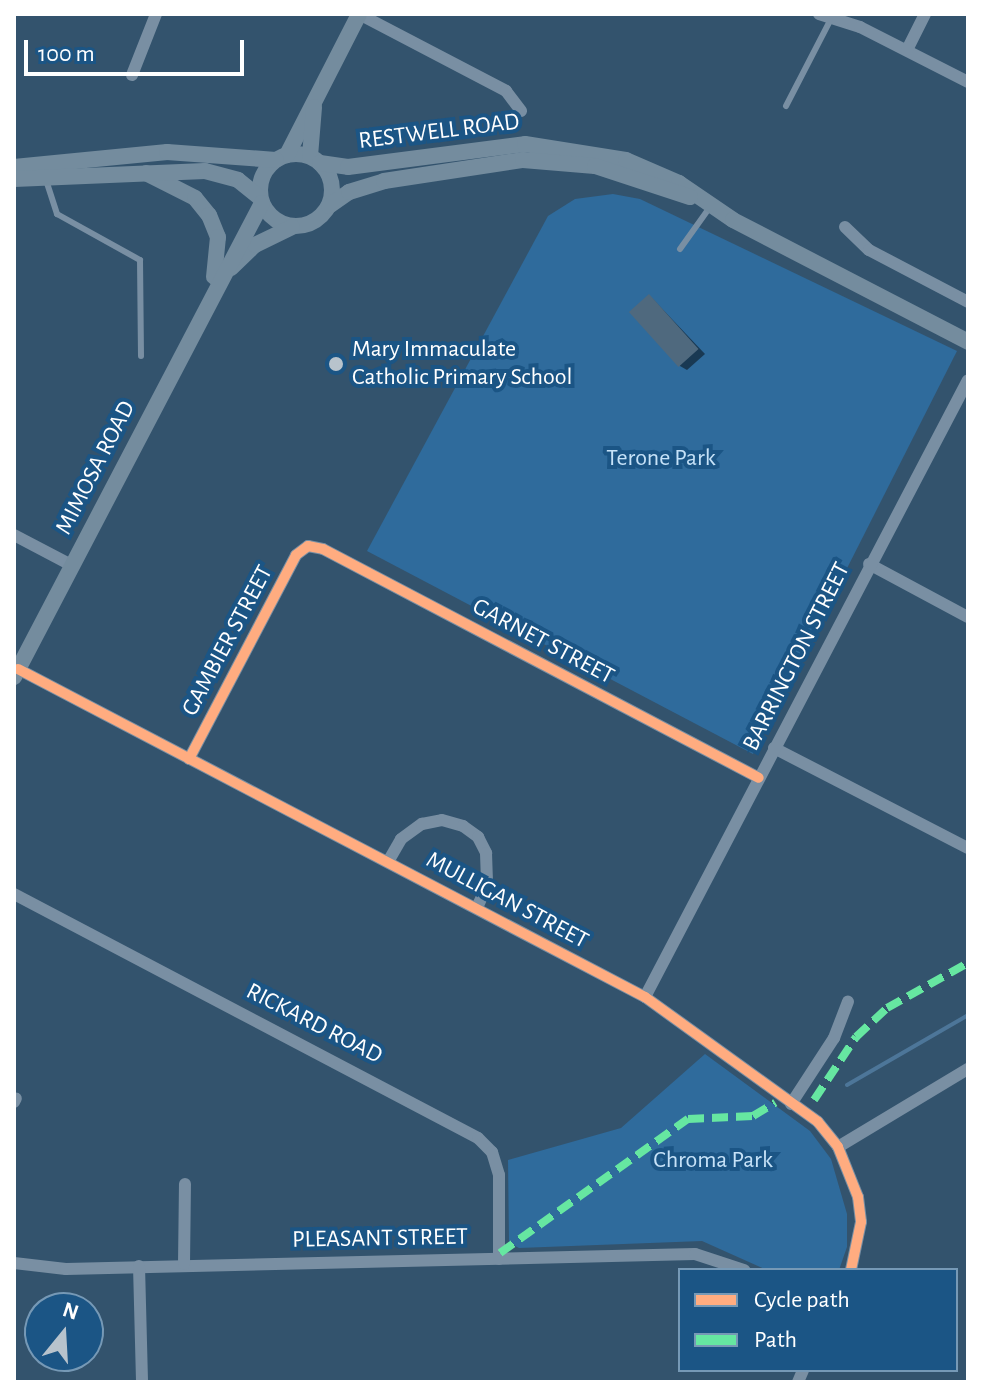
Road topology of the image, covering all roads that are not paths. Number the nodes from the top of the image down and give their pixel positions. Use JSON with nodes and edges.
{"nodes":[{"id":1,"x":156,"y":14,"type":"edge"},
{"id":2,"x":359,"y":14,"type":"edge"},
{"id":3,"x":925,"y":14,"type":"edge"},
{"id":4,"x":825,"y":16,"type":"edge"},
{"id":5,"x":907,"y":50,"type":"junction"},
{"id":6,"x":132,"y":75,"type":"dead end"},
{"id":7,"x":968,"y":82,"type":"edge"},
{"id":8,"x":315,"y":93,"type":"junction"},
{"id":9,"x":786,"y":106,"type":"dead end"},
{"id":10,"x":521,"y":111,"type":"dead end"},
{"id":11,"x":281,"y":158,"type":"junction"},
{"id":12,"x":315,"y":160,"type":"junction"},
{"id":13,"x":14,"y":167,"type":"edge"},
{"id":14,"x":45,"y":170,"type":"junction"},
{"id":15,"x":143,"y":172,"type":"junction"},
{"id":16,"x":14,"y":179,"type":"edge"},
{"id":17,"x":695,"y":198,"type":"junction"},
{"id":18,"x":261,"y":201,"type":"junction"},
{"id":19,"x":329,"y":206,"type":"junction"},
{"id":20,"x":710,"y":207,"type":"junction"},
{"id":21,"x":292,"y":227,"type":"junction"},
{"id":22,"x":845,"y":227,"type":"dead end"},
{"id":23,"x":680,"y":249,"type":"dead end"},
{"id":24,"x":219,"y":280,"type":"junction"},
{"id":25,"x":968,"y":302,"type":"edge"},
{"id":26,"x":206,"y":305,"type":"junction"},
{"id":27,"x":968,"y":342,"type":"edge"},
{"id":28,"x":141,"y":356,"type":"dead end"},
{"id":29,"x":968,"y":380,"type":"edge"},
{"id":30,"x":962,"y":406,"type":"edge"},
{"id":31,"x":14,"y":535,"type":"edge"},
{"id":32,"x":308,"y":546,"type":"joint"},
{"id":33,"x":869,"y":564,"type":"junction"},
{"id":34,"x":73,"y":566,"type":"junction"},
{"id":35,"x":968,"y":617,"type":"edge"},
{"id":36,"x":16,"y":673,"type":"edge"},
{"id":37,"x":774,"y":748,"type":"junction"},
{"id":38,"x":189,"y":759,"type":"junction"},
{"id":39,"x":759,"y":778,"type":"junction"},
{"id":40,"x":968,"y":848,"type":"edge"},
{"id":41,"x":389,"y":860,"type":"junction"},
{"id":42,"x":14,"y":894,"type":"edge"},
{"id":43,"x":477,"y":907,"type":"junction"},
{"id":44,"x":645,"y":997,"type":"junction"},
{"id":45,"x":848,"y":1002,"type":"dead end"},
{"id":46,"x":968,"y":1069,"type":"edge"},
{"id":47,"x":791,"y":1104,"type":"junction"},
{"id":48,"x":838,"y":1147,"type":"junction"},
{"id":49,"x":185,"y":1184,"type":"dead end"},
{"id":50,"x":499,"y":1259,"type":"junction"},
{"id":51,"x":14,"y":1263,"type":"edge"},
{"id":52,"x":184,"y":1264,"type":"junction"},
{"id":53,"x":139,"y":1266,"type":"junction"},
{"id":54,"x":738,"y":1268,"type":"edge"},
{"id":55,"x":851,"y":1268,"type":"edge"},
{"id":56,"x":142,"y":1382,"type":"edge"}],
"edges":[{"from":1,"to":6,"type":"street"},
{"from":2,"to":8,"type":"main road"},
{"from":2,"to":10,"type":"street"},
{"from":3,"to":5,"type":"street"},
{"from":4,"to":5,"type":"street"},
{"from":4,"to":9,"type":"lane"},
{"from":5,"to":7,"type":"street"},
{"from":8,"to":11,"type":"main road"},
{"from":8,"to":12,"type":"main road"},
{"from":11,"to":12,"type":"main road"},
{"from":11,"to":14,"type":"main road"},
{"from":11,"to":18,"type":"main road"},
{"from":12,"to":17,"type":"main road","name":"RESTWELL ROAD"},
{"from":12,"to":19,"type":"main road"},
{"from":13,"to":14,"type":"main road"},
{"from":14,"to":15,"type":"main road"},
{"from":14,"to":16,"type":"main road"},
{"from":14,"to":28,"type":"lane"},
{"from":15,"to":18,"type":"main road"},
{"from":15,"to":26,"type":"main road"},
{"from":17,"to":19,"type":"main road","name":"RESTWELL ROAD"},
{"from":17,"to":20,"type":"main road","name":"RESTWELL ROAD"},
{"from":18,"to":21,"type":"main road"},
{"from":18,"to":24,"type":"main road","name":"MIMOSA ROAD"},
{"from":19,"to":21,"type":"main road"},
{"from":20,"to":23,"type":"lane"},
{"from":20,"to":27,"type":"main road","name":"RESTWELL ROAD"},
{"from":21,"to":24,"type":"main road","name":"MIMOSA ROAD"},
{"from":22,"to":25,"type":"street"},
{"from":24,"to":26,"type":"main road","name":"MIMOSA ROAD"},
{"from":26,"to":34,"type":"main road","name":"MIMOSA ROAD"},
{"from":29,"to":30,"type":"street","name":"BARRINGTON STREET"},
{"from":30,"to":33,"type":"street","name":"BARRINGTON STREET"},
{"from":31,"to":34,"type":"street"},
{"from":32,"to":38,"type":"street","name":"GAMBIER STREET"},
{"from":32,"to":39,"type":"street","name":"GARNET STREET"},
{"from":33,"to":35,"type":"street"},
{"from":33,"to":37,"type":"street","name":"BARRINGTON STREET"},
{"from":34,"to":36,"type":"main road","name":"MIMOSA ROAD"},
{"from":36,"to":38,"type":"street","name":"MULLIGAN STREET"},
{"from":37,"to":39,"type":"street","name":"BARRINGTON STREET"},
{"from":37,"to":40,"type":"street"},
{"from":38,"to":41,"type":"street","name":"MULLIGAN STREET"},
{"from":39,"to":44,"type":"street","name":"BARRINGTON STREET"},
{"from":41,"to":43,"type":"street","name":"MULLIGAN STREET"},
{"from":41,"to":43,"type":"street"},
{"from":42,"to":50,"type":"street","name":"RICKARD ROAD"},
{"from":43,"to":44,"type":"street","name":"MULLIGAN STREET"},
{"from":44,"to":47,"type":"street","name":"MULLIGAN STREET"},
{"from":45,"to":47,"type":"street"},
{"from":46,"to":48,"type":"street"},
{"from":47,"to":48,"type":"street","name":"MULLIGAN STREET"},
{"from":48,"to":55,"type":"street","name":"MULLIGAN STREET"},
{"from":49,"to":52,"type":"street"},
{"from":50,"to":52,"type":"street","name":"PLEASANT STREET"},
{"from":50,"to":54,"type":"street","name":"PLEASANT STREET"},
{"from":51,"to":53,"type":"street","name":"PLEASANT STREET"},
{"from":52,"to":53,"type":"street","name":"PLEASANT STREET"},
{"from":53,"to":56,"type":"street"}]}
